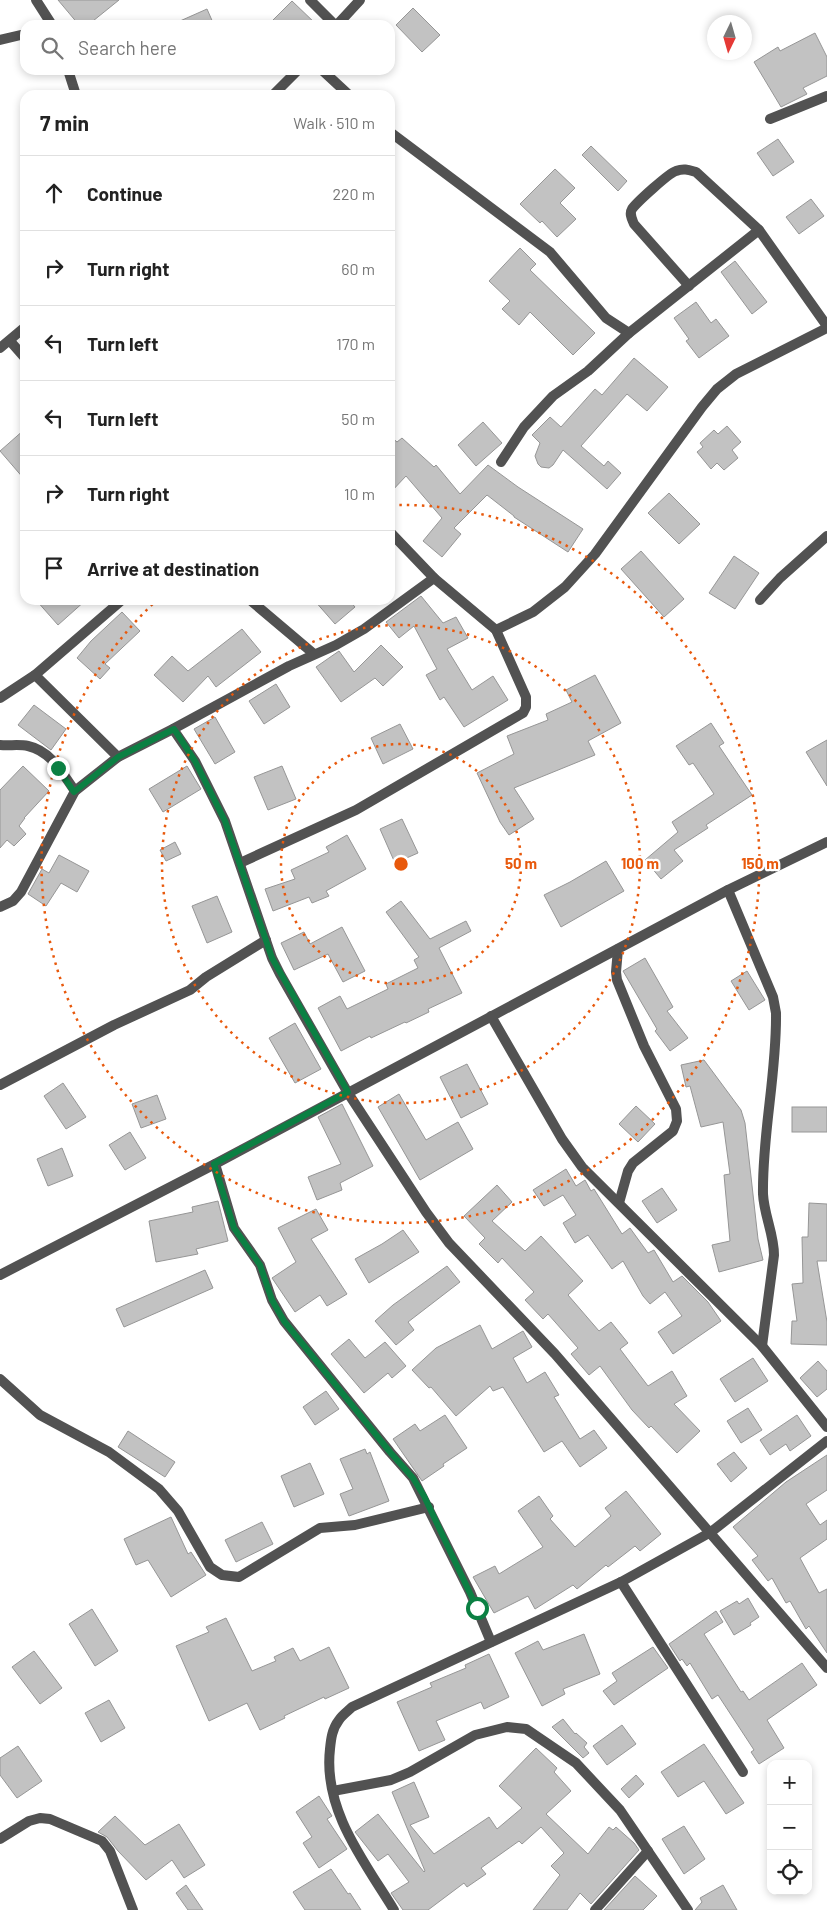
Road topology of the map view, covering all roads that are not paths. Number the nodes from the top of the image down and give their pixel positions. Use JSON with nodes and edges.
{"nodes":[{"id":1,"x":36,"y":0,"type":"edge"},
{"id":2,"x":310,"y":0,"type":"edge"},
{"id":3,"x":360,"y":0,"type":"edge"},
{"id":4,"x":49,"y":20,"type":"edge"},
{"id":5,"x":331,"y":20,"type":"edge"},
{"id":6,"x":341,"y":20,"type":"edge"},
{"id":7,"x":20,"y":35,"type":"edge"},
{"id":8,"x":0,"y":40,"type":"edge"},
{"id":9,"x":70,"y":75,"type":"edge"},
{"id":10,"x":293,"y":75,"type":"edge"},
{"id":11,"x":327,"y":75,"type":"edge"},
{"id":12,"x":74,"y":90,"type":"edge"},
{"id":13,"x":277,"y":90,"type":"edge"},
{"id":14,"x":344,"y":90,"type":"edge"},
{"id":15,"x":827,"y":96,"type":"edge"},
{"id":16,"x":770,"y":119,"type":"dead end"},
{"id":17,"x":395,"y":136,"type":"edge"},
{"id":18,"x":759,"y":230,"type":"junction"},
{"id":19,"x":689,"y":286,"type":"junction"},
{"id":20,"x":827,"y":327,"type":"edge"},
{"id":21,"x":20,"y":332,"type":"edge"},
{"id":22,"x":629,"y":334,"type":"junction"},
{"id":23,"x":10,"y":341,"type":"junction"},
{"id":24,"x":0,"y":348,"type":"edge"},
{"id":25,"x":20,"y":352,"type":"edge"},
{"id":26,"x":501,"y":462,"type":"dead end"},
{"id":27,"x":827,"y":536,"type":"edge"},
{"id":28,"x":395,"y":537,"type":"edge"},
{"id":29,"x":434,"y":578,"type":"junction"},
{"id":30,"x":760,"y":600,"type":"dead end"},
{"id":31,"x":116,"y":605,"type":"edge"},
{"id":32,"x":256,"y":605,"type":"edge"},
{"id":33,"x":496,"y":630,"type":"junction"},
{"id":34,"x":314,"y":654,"type":"junction"},
{"id":35,"x":35,"y":676,"type":"junction"},
{"id":36,"x":0,"y":698,"type":"edge"},
{"id":37,"x":174,"y":729,"type":"junction"},
{"id":38,"x":0,"y":745,"type":"edge"},
{"id":39,"x":118,"y":757,"type":"junction"},
{"id":40,"x":74,"y":792,"type":"junction"},
{"id":41,"x":827,"y":842,"type":"edge"},
{"id":42,"x":240,"y":863,"type":"junction"},
{"id":43,"x":728,"y":890,"type":"junction"},
{"id":44,"x":0,"y":907,"type":"edge"},
{"id":45,"x":266,"y":940,"type":"junction"},
{"id":46,"x":618,"y":950,"type":"junction"},
{"id":47,"x":490,"y":1016,"type":"junction"},
{"id":48,"x":0,"y":1085,"type":"edge"},
{"id":49,"x":348,"y":1092,"type":"junction"},
{"id":50,"x":214,"y":1164,"type":"junction"},
{"id":51,"x":619,"y":1203,"type":"junction"},
{"id":52,"x":0,"y":1275,"type":"edge"},
{"id":53,"x":762,"y":1346,"type":"junction"},
{"id":54,"x":0,"y":1379,"type":"edge"},
{"id":55,"x":827,"y":1427,"type":"edge"},
{"id":56,"x":827,"y":1441,"type":"edge"},
{"id":57,"x":429,"y":1507,"type":"junction"},
{"id":58,"x":711,"y":1532,"type":"junction"},
{"id":59,"x":621,"y":1582,"type":"junction"},
{"id":60,"x":491,"y":1642,"type":"junction"},
{"id":61,"x":827,"y":1668,"type":"edge"},
{"id":62,"x":743,"y":1772,"type":"dead end"},
{"id":63,"x":333,"y":1791,"type":"junction"},
{"id":64,"x":0,"y":1839,"type":"edge"},
{"id":65,"x":648,"y":1851,"type":"junction"},
{"id":66,"x":133,"y":1910,"type":"edge"},
{"id":67,"x":394,"y":1910,"type":"edge"},
{"id":68,"x":595,"y":1910,"type":"edge"},
{"id":69,"x":688,"y":1910,"type":"edge"}],
"edges":[{"from":1,"to":4,"type":"street"},
{"from":2,"to":5,"type":"street"},
{"from":3,"to":6,"type":"street"},
{"from":7,"to":8,"type":"street"},
{"from":9,"to":12,"type":"street"},
{"from":10,"to":13,"type":"street"},
{"from":11,"to":14,"type":"street"},
{"from":15,"to":16,"type":"street"},
{"from":17,"to":22,"type":"street"},
{"from":18,"to":19,"type":"street"},
{"from":18,"to":19,"type":"street"},
{"from":18,"to":20,"type":"street"},
{"from":19,"to":22,"type":"street"},
{"from":20,"to":33,"type":"street"},
{"from":21,"to":23,"type":"street"},
{"from":22,"to":26,"type":"street"},
{"from":23,"to":24,"type":"street"},
{"from":23,"to":25,"type":"street"},
{"from":27,"to":30,"type":"street"},
{"from":28,"to":29,"type":"street"},
{"from":29,"to":33,"type":"street"},
{"from":29,"to":34,"type":"street"},
{"from":31,"to":35,"type":"street"},
{"from":32,"to":34,"type":"street"},
{"from":33,"to":42,"type":"street"},
{"from":34,"to":37,"type":"street"},
{"from":35,"to":36,"type":"street"},
{"from":35,"to":39,"type":"street"},
{"from":37,"to":39,"type":"street"},
{"from":37,"to":42,"type":"street"},
{"from":38,"to":40,"type":"street"},
{"from":39,"to":40,"type":"street"},
{"from":40,"to":44,"type":"street"},
{"from":41,"to":43,"type":"street"},
{"from":42,"to":45,"type":"street"},
{"from":43,"to":46,"type":"street"},
{"from":43,"to":53,"type":"street"},
{"from":45,"to":48,"type":"street"},
{"from":45,"to":49,"type":"street"},
{"from":46,"to":47,"type":"street"},
{"from":46,"to":51,"type":"street"},
{"from":47,"to":49,"type":"street"},
{"from":47,"to":51,"type":"street"},
{"from":49,"to":50,"type":"street"},
{"from":49,"to":58,"type":"street"},
{"from":50,"to":52,"type":"street"},
{"from":50,"to":57,"type":"street"},
{"from":51,"to":53,"type":"street"},
{"from":53,"to":55,"type":"street"},
{"from":54,"to":57,"type":"street"},
{"from":56,"to":58,"type":"street"},
{"from":57,"to":60,"type":"street"},
{"from":58,"to":59,"type":"street"},
{"from":58,"to":61,"type":"street"},
{"from":59,"to":60,"type":"street"},
{"from":59,"to":62,"type":"street"},
{"from":60,"to":63,"type":"street"},
{"from":63,"to":65,"type":"street"},
{"from":63,"to":67,"type":"street"},
{"from":64,"to":66,"type":"street"},
{"from":65,"to":68,"type":"street"},
{"from":65,"to":69,"type":"street"}]}
